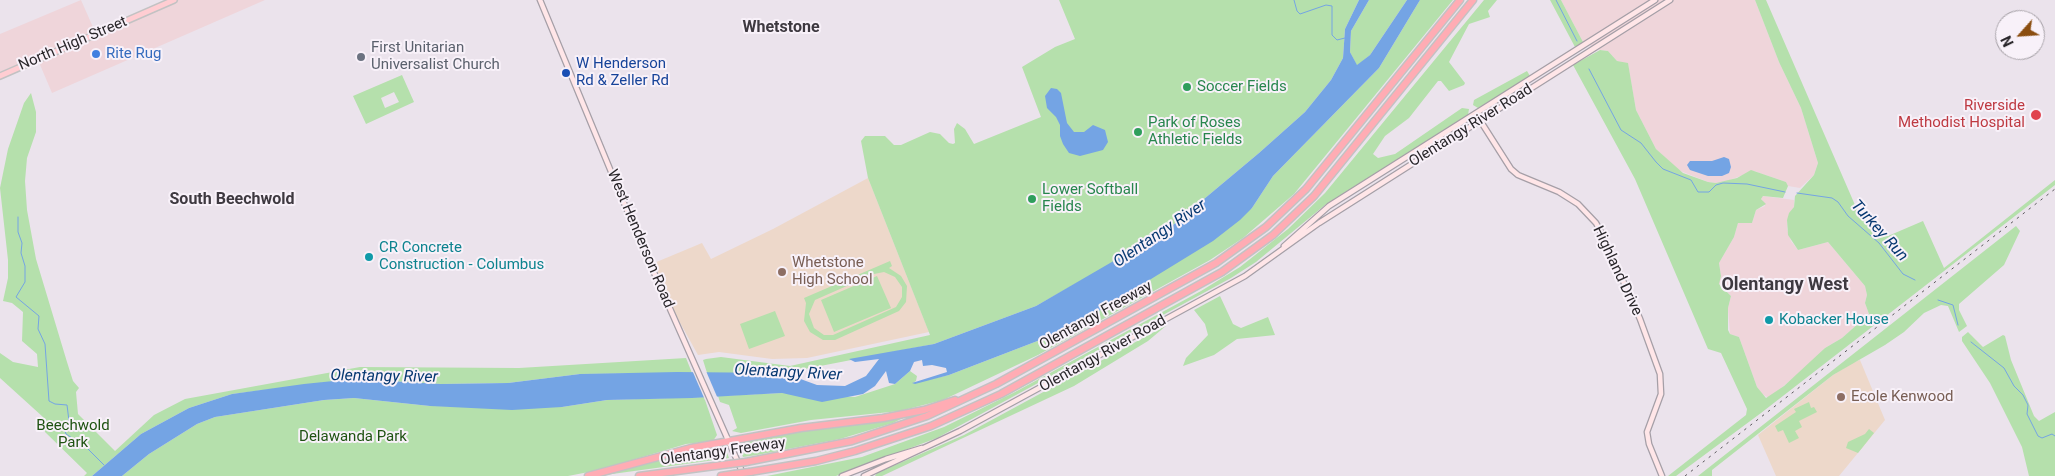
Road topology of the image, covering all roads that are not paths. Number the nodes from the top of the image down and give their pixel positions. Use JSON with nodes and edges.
{"nodes":[{"id":1,"x":174,"y":0,"type":"edge"},
{"id":2,"x":540,"y":0,"type":"edge"},
{"id":3,"x":1460,"y":0,"type":"edge"},
{"id":4,"x":1473,"y":0,"type":"edge"},
{"id":5,"x":1655,"y":0,"type":"edge"},
{"id":6,"x":1670,"y":0,"type":"edge"},
{"id":7,"x":0,"y":76,"type":"edge"},
{"id":8,"x":1476,"y":114,"type":"junction"},
{"id":9,"x":1480,"y":121,"type":"junction"},
{"id":10,"x":1274,"y":255,"type":"junction"},
{"id":11,"x":996,"y":384,"type":"junction"},
{"id":12,"x":728,"y":440,"type":"junction"},
{"id":13,"x":928,"y":446,"type":"junction"},
{"id":14,"x":739,"y":475,"type":"edge"},
{"id":15,"x":588,"y":476,"type":"edge"},
{"id":16,"x":639,"y":476,"type":"edge"},
{"id":17,"x":721,"y":476,"type":"edge"},
{"id":18,"x":842,"y":476,"type":"edge"},
{"id":19,"x":864,"y":476,"type":"edge"},
{"id":20,"x":1662,"y":476,"type":"edge"}],
"edges":[{"from":1,"to":7,"type":"main road","name":"North High Street"},
{"from":2,"to":12,"type":"main road","name":"West Henderson Road"},
{"from":3,"to":11,"type":"highway","name":"Olentangy Freeway"},
{"from":4,"to":14,"type":"highway","name":"Olentangy Freeway","bridge":true},
{"from":5,"to":8,"type":"main road","name":"Olentangy River Road"},
{"from":6,"to":9,"type":"main road","name":"Olentangy River Road"},
{"from":8,"to":9,"type":"main road","name":"Highland Drive"},
{"from":8,"to":10,"type":"main road","name":"Olentangy River Road"},
{"from":9,"to":10,"type":"main road","name":"Olentangy River Road"},
{"from":9,"to":20,"type":"main road","name":"Highland Drive"},
{"from":10,"to":13,"type":"main road","name":"Olentangy River Road"},
{"from":11,"to":12,"type":"highway"},
{"from":11,"to":16,"type":"highway","name":"Olentangy Freeway","bridge":true},
{"from":12,"to":14,"type":"main road","name":"West Henderson Road"},
{"from":12,"to":15,"type":"highway"},
{"from":13,"to":18,"type":"main road","name":"Olentangy River Road"},
{"from":13,"to":19,"type":"main road","name":"Olentangy River Road"},
{"from":14,"to":17,"type":"highway","name":"Olentangy Freeway"}]}
